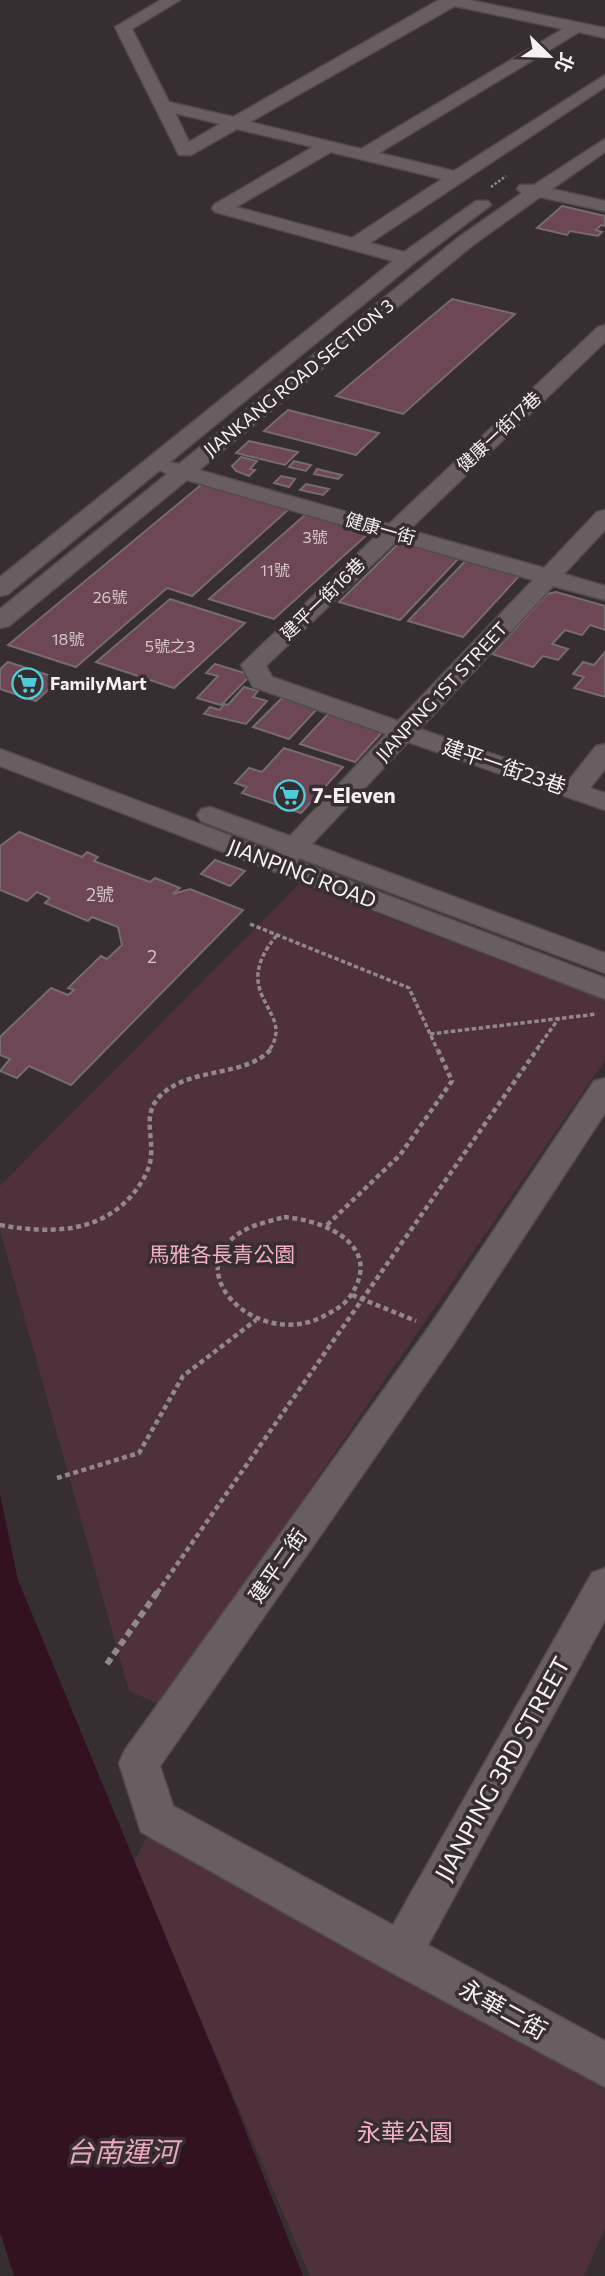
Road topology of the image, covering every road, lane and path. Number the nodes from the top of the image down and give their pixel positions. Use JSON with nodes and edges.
{"nodes":[{"id":1,"x":172,"y":0,"type":"edge"},
{"id":2,"x":450,"y":1,"type":"edge"},
{"id":3,"x":577,"y":27,"type":"junction"},
{"id":4,"x":605,"y":33,"type":"edge"},
{"id":5,"x":605,"y":80,"type":"edge"},
{"id":6,"x":161,"y":104,"type":"junction"},
{"id":7,"x":240,"y":122,"type":"junction"},
{"id":8,"x":605,"y":144,"type":"edge"},
{"id":9,"x":330,"y":145,"type":"junction"},
{"id":10,"x":365,"y":154,"type":"junction"},
{"id":11,"x":455,"y":177,"type":"junction"},
{"id":12,"x":532,"y":181,"type":"junction"},
{"id":13,"x":605,"y":195,"type":"edge"},
{"id":14,"x":605,"y":206,"type":"edge"},
{"id":15,"x":354,"y":245,"type":"junction"},
{"id":16,"x":407,"y":259,"type":"junction"},
{"id":17,"x":605,"y":331,"type":"edge"},
{"id":18,"x":155,"y":464,"type":"junction"},
{"id":19,"x":183,"y":472,"type":"junction"},
{"id":20,"x":605,"y":517,"type":"edge"},
{"id":21,"x":393,"y":532,"type":"junction"},
{"id":22,"x":549,"y":577,"type":"junction"},
{"id":23,"x":0,"y":589,"type":"edge"},
{"id":24,"x":605,"y":593,"type":"edge"},
{"id":25,"x":0,"y":621,"type":"edge"},
{"id":26,"x":253,"y":665,"type":"joint"},
{"id":27,"x":405,"y":732,"type":"junction"},
{"id":28,"x":0,"y":734,"type":"edge"},
{"id":29,"x":605,"y":752,"type":"edge"},
{"id":30,"x":0,"y":757,"type":"edge"},
{"id":31,"x":574,"y":791,"type":"junction"},
{"id":32,"x":605,"y":802,"type":"edge"},
{"id":33,"x":287,"y":856,"type":"junction"},
{"id":34,"x":250,"y":924,"type":"dead end"},
{"id":35,"x":277,"y":935,"type":"junction"},
{"id":36,"x":605,"y":964,"type":"edge"},
{"id":37,"x":605,"y":989,"type":"edge"},
{"id":38,"x":605,"y":1013,"type":"edge"},
{"id":39,"x":559,"y":1018,"type":"junction"},
{"id":40,"x":430,"y":1034,"type":"junction"},
{"id":41,"x":605,"y":1089,"type":"edge"},
{"id":42,"x":0,"y":1225,"type":"edge"},
{"id":43,"x":327,"y":1225,"type":"junction"},
{"id":44,"x":352,"y":1295,"type":"junction"},
{"id":45,"x":364,"y":1299,"type":"junction"},
{"id":46,"x":256,"y":1320,"type":"junction"},
{"id":47,"x":443,"y":1333,"type":"junction"},
{"id":48,"x":57,"y":1478,"type":"dead end"},
{"id":49,"x":605,"y":1584,"type":"edge"},
{"id":50,"x":107,"y":1664,"type":"dead end"},
{"id":51,"x":400,"y":1954,"type":"junction"},
{"id":52,"x":605,"y":2066,"type":"edge"}],
"edges":[{"from":1,"to":6,"type":"street"},
{"from":2,"to":3,"type":"street"},
{"from":2,"to":7,"type":"street"},
{"from":3,"to":4,"type":"street"},
{"from":3,"to":10,"type":"street"},
{"from":5,"to":11,"type":"street"},
{"from":6,"to":7,"type":"street"},
{"from":6,"to":7,"type":"street"},
{"from":7,"to":9,"type":"street"},
{"from":8,"to":12,"type":"street","name":"JIANKANG ROAD SECTION 3"},
{"from":9,"to":10,"type":"street"},
{"from":9,"to":15,"type":"street"},
{"from":10,"to":11,"type":"street"},
{"from":11,"to":15,"type":"street"},
{"from":12,"to":13,"type":"street"},
{"from":12,"to":14,"type":"street"},
{"from":12,"to":16,"type":"street","name":"JIANKANG ROAD SECTION 3"},
{"from":12,"to":19,"type":"street","name":"JIANKANG ROAD SECTION 3"},
{"from":15,"to":16,"type":"street"},
{"from":16,"to":18,"type":"street","name":"JIANKANG ROAD SECTION 3"},
{"from":17,"to":21,"type":"street","name":"健康一街17巷"},
{"from":18,"to":19,"type":"street","name":"健康一街"},
{"from":18,"to":23,"type":"street","name":"JIANKANG ROAD SECTION 3"},
{"from":19,"to":21,"type":"street","name":"健康一街"},
{"from":19,"to":25,"type":"street","name":"JIANKANG ROAD SECTION 3"},
{"from":20,"to":22,"type":"street","name":"JIANPING 1ST STREET"},
{"from":21,"to":22,"type":"street","name":"健康一街"},
{"from":21,"to":26,"type":"street","name":"建平一街16巷"},
{"from":22,"to":24,"type":"street","name":"健康一街"},
{"from":22,"to":27,"type":"street","name":"JIANPING 1ST STREET"},
{"from":26,"to":27,"type":"street","name":"建平一街23巷"},
{"from":27,"to":31,"type":"street","name":"建平一街23巷"},
{"from":27,"to":33,"type":"street","name":"JIANPING 1ST STREET"},
{"from":28,"to":33,"type":"street","name":"JIANPING ROAD"},
{"from":29,"to":31,"type":"street"},
{"from":30,"to":33,"type":"street","name":"JIANPING ROAD"},
{"from":31,"to":32,"type":"street","name":"建平一街23巷"},
{"from":33,"to":36,"type":"street","name":"JIANPING ROAD"},
{"from":33,"to":37,"type":"street","name":"JIANPING ROAD"},
{"from":34,"to":35,"type":"path"},
{"from":35,"to":40,"type":"path"},
{"from":35,"to":42,"type":"path"},
{"from":38,"to":39,"type":"path"},
{"from":39,"to":40,"type":"path"},
{"from":39,"to":45,"type":"path"},
{"from":40,"to":43,"type":"path"},
{"from":41,"to":47,"type":"street","name":"建平二街"},
{"from":43,"to":44,"type":"path"},
{"from":43,"to":46,"type":"path"},
{"from":44,"to":45,"type":"path"},
{"from":44,"to":46,"type":"path"},
{"from":45,"to":47,"type":"path"},
{"from":45,"to":50,"type":"path"},
{"from":46,"to":48,"type":"path"},
{"from":47,"to":51,"type":"street","name":"建平二街"},
{"from":49,"to":51,"type":"street","name":"JIANPING 3RD STREET"},
{"from":51,"to":52,"type":"street","name":"永華二街"}]}
